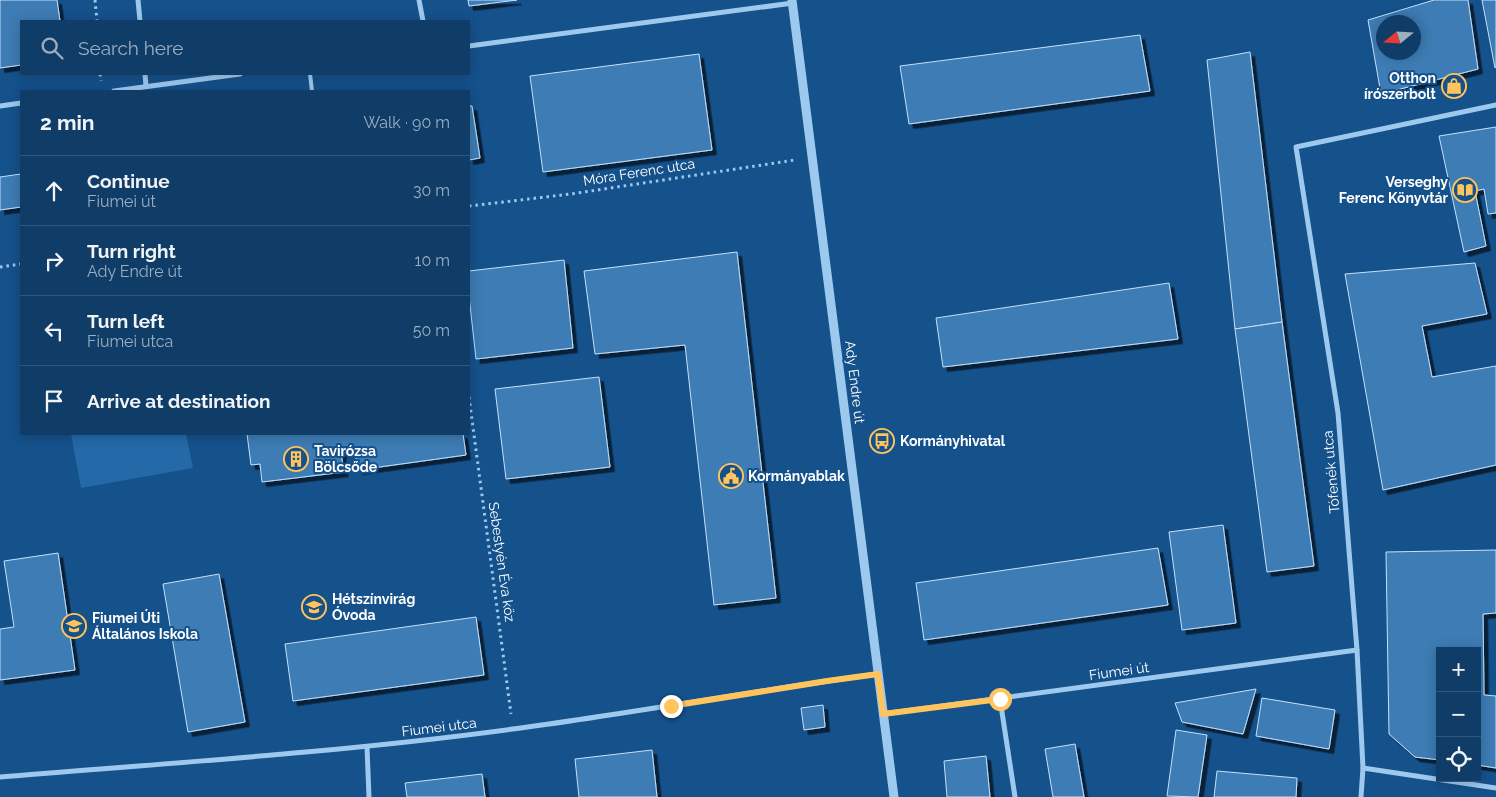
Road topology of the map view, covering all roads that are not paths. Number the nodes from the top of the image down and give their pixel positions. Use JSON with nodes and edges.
{"nodes":[{"id":1,"x":138,"y":0,"type":"edge"},
{"id":2,"x":419,"y":0,"type":"edge"},
{"id":3,"x":793,"y":1,"type":"edge"},
{"id":4,"x":140,"y":20,"type":"edge"},
{"id":5,"x":423,"y":20,"type":"edge"},
{"id":6,"x":470,"y":46,"type":"edge"},
{"id":7,"x":145,"y":75,"type":"edge"},
{"id":8,"x":232,"y":75,"type":"edge"},
{"id":9,"x":310,"y":75,"type":"edge"},
{"id":10,"x":146,"y":86,"type":"junction"},
{"id":11,"x":120,"y":90,"type":"edge"},
{"id":12,"x":312,"y":90,"type":"edge"},
{"id":13,"x":20,"y":103,"type":"edge"},
{"id":14,"x":1496,"y":105,"type":"edge"},
{"id":15,"x":0,"y":106,"type":"edge"},
{"id":16,"x":1357,"y":650,"type":"junction"},
{"id":17,"x":878,"y":674,"type":"junction"},
{"id":18,"x":1000,"y":699,"type":"junction"},
{"id":19,"x":883,"y":714,"type":"junction"},
{"id":20,"x":367,"y":747,"type":"junction"},
{"id":21,"x":1363,"y":768,"type":"junction"},
{"id":22,"x":0,"y":777,"type":"edge"},
{"id":23,"x":1496,"y":788,"type":"edge"},
{"id":24,"x":369,"y":797,"type":"edge"},
{"id":25,"x":894,"y":797,"type":"edge"},
{"id":26,"x":1015,"y":797,"type":"edge"},
{"id":27,"x":1361,"y":797,"type":"edge"}],
"edges":[{"from":1,"to":4,"type":"street"},
{"from":2,"to":5,"type":"street"},
{"from":3,"to":6,"type":"street"},
{"from":3,"to":17,"type":"street","name":"Ady Endre út"},
{"from":7,"to":10,"type":"street"},
{"from":8,"to":10,"type":"street"},
{"from":9,"to":12,"type":"lane"},
{"from":10,"to":11,"type":"street"},
{"from":13,"to":15,"type":"street"},
{"from":14,"to":16,"type":"street","name":"Tófenék utca"},
{"from":16,"to":18,"type":"street","name":"Fiumei út"},
{"from":16,"to":21,"type":"street","name":"Tófenék utca"},
{"from":17,"to":19,"type":"street","name":"Ady Endre út"},
{"from":17,"to":20,"type":"street","name":"Fiumei utca"},
{"from":18,"to":19,"type":"street","name":"Fiumei út"},
{"from":18,"to":26,"type":"street"},
{"from":19,"to":25,"type":"street","name":"Ady Endre út"},
{"from":20,"to":22,"type":"street","name":"Fiumei utca"},
{"from":20,"to":24,"type":"street"},
{"from":21,"to":23,"type":"street"},
{"from":21,"to":27,"type":"street","name":"Tófenék utca"}]}
